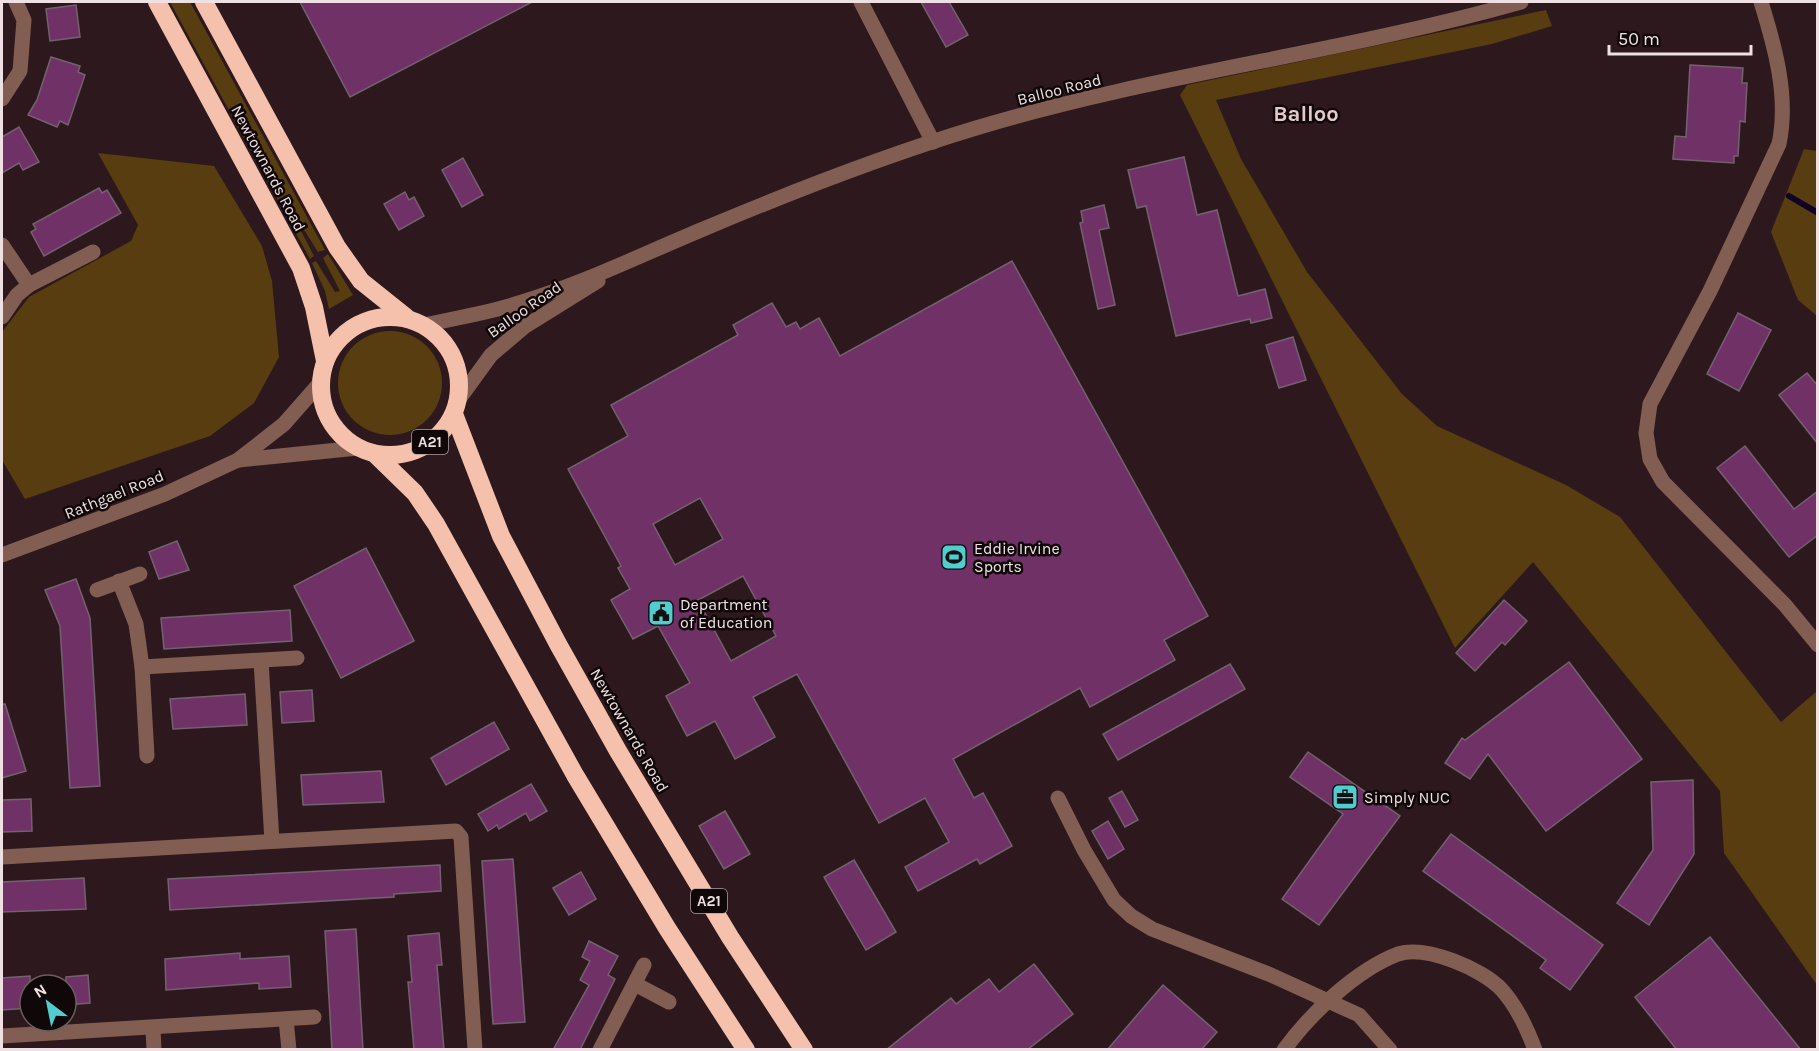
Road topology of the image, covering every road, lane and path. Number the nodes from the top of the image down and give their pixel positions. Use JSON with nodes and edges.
{"nodes":[{"id":1,"x":16,"y":2,"type":"edge"},
{"id":2,"x":157,"y":2,"type":"edge"},
{"id":3,"x":204,"y":2,"type":"edge"},
{"id":4,"x":861,"y":2,"type":"edge"},
{"id":5,"x":1521,"y":2,"type":"edge"},
{"id":6,"x":1761,"y":2,"type":"edge"},
{"id":7,"x":2,"y":99,"type":"edge"},
{"id":8,"x":933,"y":142,"type":"junction"},
{"id":9,"x":2,"y":245,"type":"edge"},
{"id":10,"x":93,"y":252,"type":"dead end"},
{"id":11,"x":624,"y":265,"type":"junction"},
{"id":12,"x":29,"y":285,"type":"junction"},
{"id":13,"x":2,"y":317,"type":"edge"},
{"id":14,"x":415,"y":321,"type":"junction"},
{"id":15,"x":325,"y":360,"type":"junction"},
{"id":16,"x":320,"y":382,"type":"junction"},
{"id":17,"x":456,"y":406,"type":"junction"},
{"id":18,"x":367,"y":451,"type":"junction"},
{"id":19,"x":238,"y":460,"type":"junction"},
{"id":20,"x":2,"y":555,"type":"edge"},
{"id":21,"x":140,"y":574,"type":"dead end"},
{"id":22,"x":119,"y":581,"type":"junction"},
{"id":23,"x":97,"y":590,"type":"dead end"},
{"id":24,"x":1818,"y":645,"type":"edge"},
{"id":25,"x":297,"y":658,"type":"dead end"},
{"id":26,"x":261,"y":660,"type":"junction"},
{"id":27,"x":142,"y":667,"type":"junction"},
{"id":28,"x":147,"y":756,"type":"dead end"},
{"id":29,"x":1058,"y":798,"type":"dead end"},
{"id":30,"x":272,"y":841,"type":"junction"},
{"id":31,"x":2,"y":857,"type":"edge"},
{"id":32,"x":644,"y":965,"type":"dead end"},
{"id":33,"x":635,"y":984,"type":"junction"},
{"id":34,"x":1328,"y":1001,"type":"junction"},
{"id":35,"x":669,"y":1002,"type":"dead end"},
{"id":36,"x":314,"y":1017,"type":"dead end"},
{"id":37,"x":286,"y":1019,"type":"junction"},
{"id":38,"x":153,"y":1029,"type":"junction"},
{"id":39,"x":2,"y":1036,"type":"edge"},
{"id":40,"x":154,"y":1050,"type":"edge"},
{"id":41,"x":289,"y":1050,"type":"edge"},
{"id":42,"x":475,"y":1050,"type":"edge"},
{"id":43,"x":600,"y":1050,"type":"edge"},
{"id":44,"x":746,"y":1050,"type":"edge"},
{"id":45,"x":804,"y":1050,"type":"edge"},
{"id":46,"x":1284,"y":1050,"type":"edge"},
{"id":47,"x":1390,"y":1050,"type":"edge"},
{"id":48,"x":1535,"y":1050,"type":"edge"}],
"edges":[{"from":1,"to":7,"type":"street"},
{"from":2,"to":15,"type":"highway","name":"Newtownards Road"},
{"from":3,"to":14,"type":"highway","name":"Newtownards Road","number":"A21"},
{"from":4,"to":8,"type":"street"},
{"from":5,"to":8,"type":"street","name":"Balloo Road"},
{"from":6,"to":24,"type":"street"},
{"from":8,"to":11,"type":"street","name":"Balloo Road"},
{"from":9,"to":12,"type":"street"},
{"from":10,"to":12,"type":"street"},
{"from":11,"to":14,"type":"street","name":"Balloo Road"},
{"from":11,"to":17,"type":"street","name":"Balloo Road"},
{"from":12,"to":13,"type":"street"},
{"from":14,"to":15,"type":"highway"},
{"from":14,"to":17,"type":"highway","number":"A21"},
{"from":15,"to":16,"type":"highway"},
{"from":16,"to":18,"type":"highway"},
{"from":16,"to":19,"type":"street","name":"Rathgael Road"},
{"from":17,"to":18,"type":"highway","number":"A21"},
{"from":17,"to":45,"type":"highway","name":"Newtownards Road","number":"A21"},
{"from":18,"to":19,"type":"street","name":"Rathgael Road"},
{"from":18,"to":44,"type":"highway"},
{"from":19,"to":20,"type":"street","name":"Rathgael Road"},
{"from":21,"to":22,"type":"street"},
{"from":22,"to":23,"type":"street"},
{"from":22,"to":27,"type":"street"},
{"from":25,"to":26,"type":"street"},
{"from":26,"to":27,"type":"street"},
{"from":26,"to":30,"type":"street"},
{"from":27,"to":28,"type":"street"},
{"from":29,"to":34,"type":"street"},
{"from":30,"to":31,"type":"street"},
{"from":30,"to":42,"type":"street"},
{"from":32,"to":33,"type":"street"},
{"from":33,"to":35,"type":"street"},
{"from":33,"to":43,"type":"street"},
{"from":34,"to":46,"type":"street"},
{"from":34,"to":47,"type":"street"},
{"from":34,"to":48,"type":"street"},
{"from":36,"to":37,"type":"street"},
{"from":37,"to":38,"type":"street"},
{"from":37,"to":41,"type":"street"},
{"from":38,"to":39,"type":"street"},
{"from":38,"to":40,"type":"street"}]}
